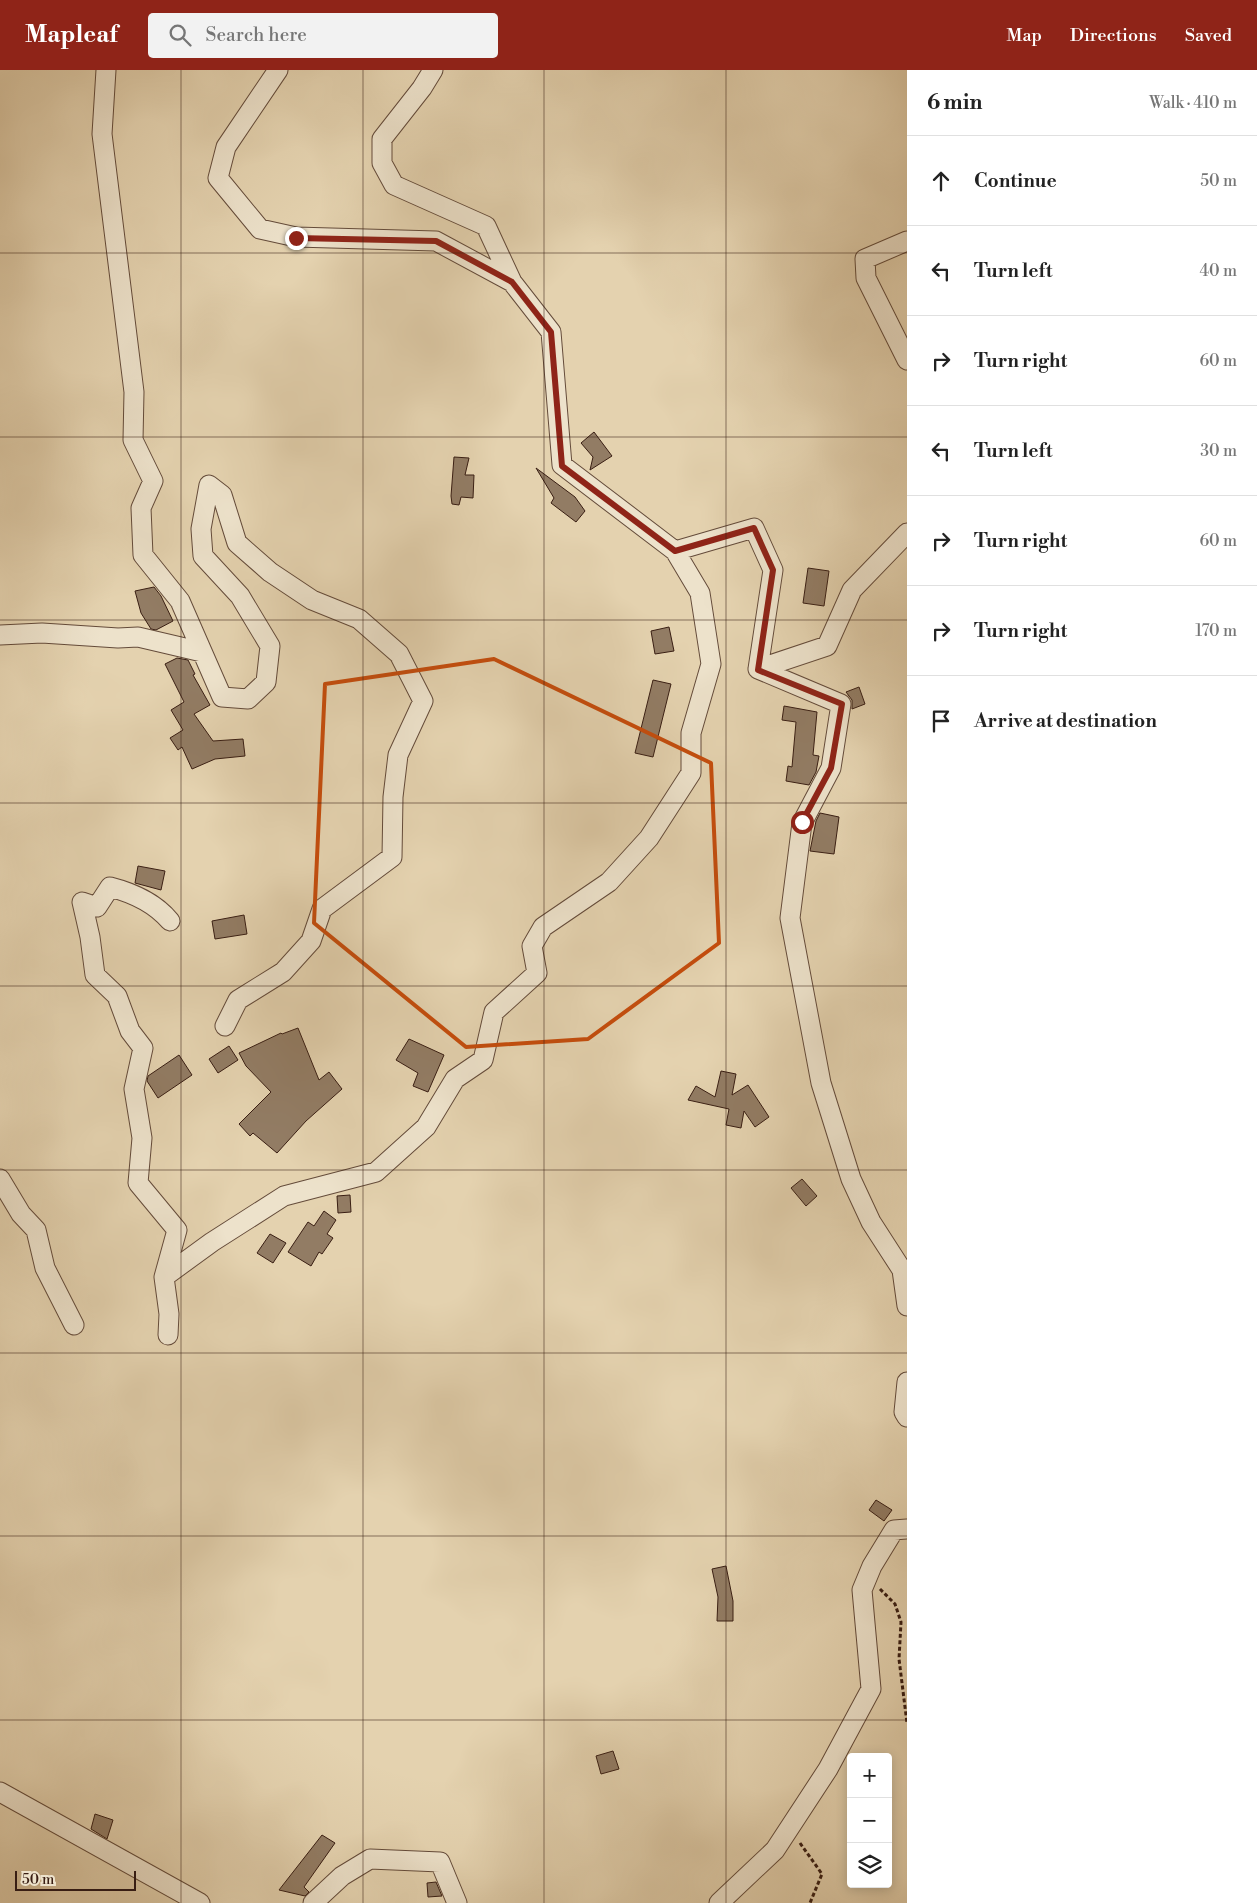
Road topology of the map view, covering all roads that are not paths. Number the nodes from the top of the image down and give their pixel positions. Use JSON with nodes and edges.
{"nodes":[{"id":1,"x":106,"y":70,"type":"edge"},
{"id":2,"x":278,"y":70,"type":"edge"},
{"id":3,"x":432,"y":70,"type":"edge"},
{"id":4,"x":907,"y":241,"type":"edge"},
{"id":5,"x":512,"y":282,"type":"junction"},
{"id":6,"x":907,"y":360,"type":"edge"},
{"id":7,"x":907,"y":533,"type":"edge"},
{"id":8,"x":675,"y":551,"type":"junction"},
{"id":9,"x":0,"y":635,"type":"edge"},
{"id":10,"x":202,"y":652,"type":"junction"},
{"id":11,"x":758,"y":670,"type":"junction"},
{"id":12,"x":170,"y":921,"type":"dead end"},
{"id":13,"x":225,"y":1026,"type":"dead end"},
{"id":14,"x":0,"y":1179,"type":"edge"},
{"id":15,"x":164,"y":1277,"type":"junction"},
{"id":16,"x":907,"y":1306,"type":"edge"},
{"id":17,"x":74,"y":1325,"type":"dead end"},
{"id":18,"x":168,"y":1335,"type":"dead end"},
{"id":19,"x":907,"y":1382,"type":"edge"},
{"id":20,"x":907,"y":1417,"type":"edge"},
{"id":21,"x":907,"y":1530,"type":"edge"},
{"id":22,"x":0,"y":1792,"type":"edge"},
{"id":23,"x":200,"y":1903,"type":"edge"},
{"id":24,"x":313,"y":1903,"type":"edge"},
{"id":25,"x":457,"y":1903,"type":"edge"},
{"id":26,"x":719,"y":1903,"type":"edge"}],
"edges":[{"from":1,"to":10,"type":"street"},
{"from":2,"to":5,"type":"street"},
{"from":3,"to":5,"type":"street"},
{"from":4,"to":6,"type":"street"},
{"from":5,"to":8,"type":"street"},
{"from":7,"to":11,"type":"street"},
{"from":8,"to":11,"type":"street"},
{"from":8,"to":15,"type":"street"},
{"from":9,"to":10,"type":"street"},
{"from":10,"to":13,"type":"street"},
{"from":11,"to":16,"type":"street"},
{"from":12,"to":15,"type":"street"},
{"from":14,"to":17,"type":"street"},
{"from":15,"to":18,"type":"street"},
{"from":19,"to":20,"type":"street"},
{"from":21,"to":26,"type":"street"},
{"from":22,"to":23,"type":"street"},
{"from":24,"to":25,"type":"street"}]}
